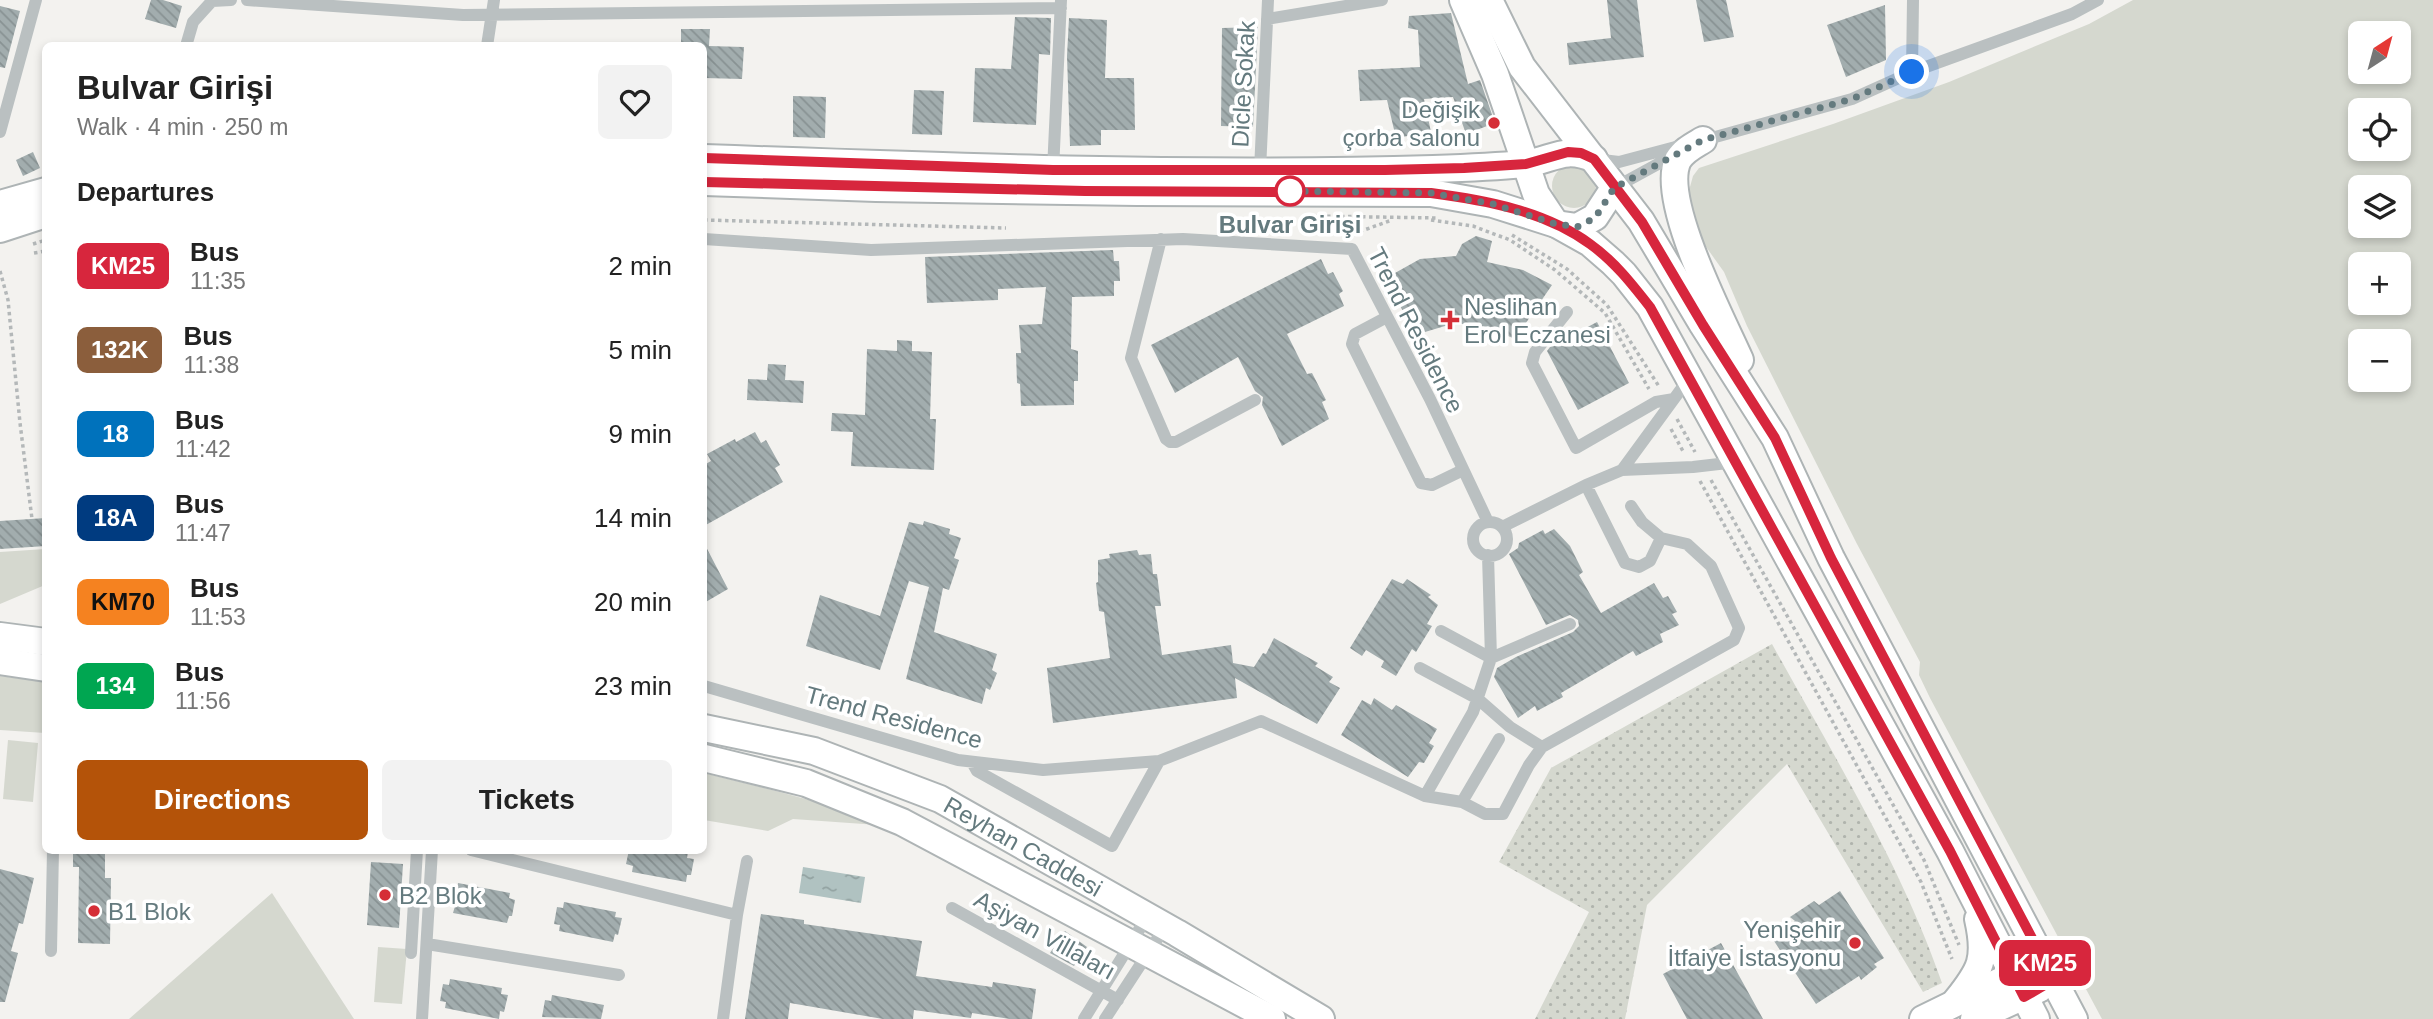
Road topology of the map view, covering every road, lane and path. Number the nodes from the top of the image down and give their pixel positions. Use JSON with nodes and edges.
{"nodes":[{"id":1,"x":36,"y":0,"type":"edge"},
{"id":2,"x":231,"y":0,"type":"edge"},
{"id":3,"x":247,"y":0,"type":"edge"},
{"id":4,"x":494,"y":0,"type":"edge"},
{"id":5,"x":1268,"y":0,"type":"edge"},
{"id":6,"x":1382,"y":0,"type":"edge"},
{"id":7,"x":1463,"y":0,"type":"edge"},
{"id":8,"x":1489,"y":0,"type":"edge"},
{"id":9,"x":1913,"y":0,"type":"edge"},
{"id":10,"x":2098,"y":0,"type":"edge"},
{"id":11,"x":1366,"y":1,"type":"edge"},
{"id":12,"x":1061,"y":4,"type":"edge"},
{"id":13,"x":492,"y":14,"type":"junction"},
{"id":14,"x":1267,"y":19,"type":"junction"},
{"id":15,"x":188,"y":42,"type":"edge"},
{"id":16,"x":488,"y":42,"type":"edge"},
{"id":17,"x":1912,"y":72,"type":"junction"},
{"id":18,"x":0,"y":132,"type":"edge"},
{"id":19,"x":1703,"y":140,"type":"junction"},
{"id":20,"x":707,"y":158,"type":"edge"},
{"id":21,"x":1594,"y":159,"type":"junction"},
{"id":22,"x":1526,"y":164,"type":"junction"},
{"id":23,"x":1053,"y":170,"type":"junction"},
{"id":24,"x":1260,"y":170,"type":"junction"},
{"id":25,"x":707,"y":182,"type":"edge"},
{"id":26,"x":1614,"y":188,"type":"junction"},
{"id":27,"x":42,"y":192,"type":"edge"},
{"id":28,"x":0,"y":204,"type":"edge"},
{"id":29,"x":42,"y":215,"type":"edge"},
{"id":30,"x":1556,"y":224,"type":"junction"},
{"id":31,"x":0,"y":229,"type":"edge"},
{"id":32,"x":707,"y":239,"type":"edge"},
{"id":33,"x":1161,"y":239,"type":"junction"},
{"id":34,"x":42,"y":241,"type":"edge"},
{"id":35,"x":33,"y":244,"type":"dead end"},
{"id":36,"x":42,"y":252,"type":"edge"},
{"id":37,"x":34,"y":253,"type":"dead end"},
{"id":38,"x":0,"y":271,"type":"edge"},
{"id":39,"x":1567,"y":312,"type":"dead end"},
{"id":40,"x":1387,"y":317,"type":"junction"},
{"id":41,"x":1690,"y":377,"type":"junction"},
{"id":42,"x":1674,"y":399,"type":"junction"},
{"id":43,"x":1255,"y":400,"type":"dead end"},
{"id":44,"x":1775,"y":438,"type":"junction"},
{"id":45,"x":1737,"y":461,"type":"junction"},
{"id":46,"x":1463,"y":470,"type":"junction"},
{"id":47,"x":1622,"y":470,"type":"junction"},
{"id":48,"x":1586,"y":485,"type":"junction"},
{"id":49,"x":1631,"y":506,"type":"dead end"},
{"id":50,"x":32,"y":519,"type":"dead end"},
{"id":51,"x":1488,"y":522,"type":"junction"},
{"id":52,"x":1502,"y":527,"type":"junction"},
{"id":53,"x":1661,"y":538,"type":"junction"},
{"id":54,"x":1488,"y":555,"type":"junction"},
{"id":55,"x":1570,"y":624,"type":"dead end"},
{"id":56,"x":1441,"y":631,"type":"dead end"},
{"id":57,"x":0,"y":636,"type":"edge"},
{"id":58,"x":42,"y":641,"type":"edge"},
{"id":59,"x":1491,"y":658,"type":"junction"},
{"id":60,"x":0,"y":661,"type":"edge"},
{"id":61,"x":42,"y":666,"type":"edge"},
{"id":62,"x":1420,"y":668,"type":"dead end"},
{"id":63,"x":707,"y":687,"type":"edge"},
{"id":64,"x":1478,"y":699,"type":"junction"},
{"id":65,"x":707,"y":729,"type":"edge"},
{"id":66,"x":1499,"y":739,"type":"dead end"},
{"id":67,"x":1542,"y":747,"type":"junction"},
{"id":68,"x":707,"y":759,"type":"edge"},
{"id":69,"x":1159,"y":761,"type":"junction"},
{"id":70,"x":972,"y":762,"type":"junction"},
{"id":71,"x":1425,"y":796,"type":"junction"},
{"id":72,"x":1462,"y":802,"type":"junction"},
{"id":73,"x":53,"y":854,"type":"edge"},
{"id":74,"x":417,"y":854,"type":"edge"},
{"id":75,"x":432,"y":854,"type":"edge"},
{"id":76,"x":487,"y":854,"type":"edge"},
{"id":77,"x":747,"y":861,"type":"dead end"},
{"id":78,"x":1973,"y":896,"type":"junction"},
{"id":79,"x":952,"y":908,"type":"dead end"},
{"id":80,"x":737,"y":915,"type":"junction"},
{"id":81,"x":1156,"y":922,"type":"junction"},
{"id":82,"x":427,"y":944,"type":"junction"},
{"id":83,"x":1139,"y":949,"type":"junction"},
{"id":84,"x":51,"y":951,"type":"dead end"},
{"id":85,"x":411,"y":953,"type":"dead end"},
{"id":86,"x":2051,"y":974,"type":"junction"},
{"id":87,"x":619,"y":975,"type":"dead end"},
{"id":88,"x":1102,"y":990,"type":"junction"},
{"id":89,"x":2024,"y":997,"type":"edge"},
{"id":90,"x":1118,"y":1000,"type":"junction"},
{"id":91,"x":1974,"y":1015,"type":"edge"},
{"id":92,"x":422,"y":1019,"type":"edge"},
{"id":93,"x":723,"y":1019,"type":"edge"},
{"id":94,"x":1084,"y":1019,"type":"edge"},
{"id":95,"x":1105,"y":1019,"type":"edge"},
{"id":96,"x":1272,"y":1019,"type":"edge"},
{"id":97,"x":1321,"y":1019,"type":"edge"},
{"id":98,"x":1923,"y":1019,"type":"edge"},
{"id":99,"x":2074,"y":1019,"type":"edge"}],
"edges":[{"from":1,"to":18,"type":"street"},
{"from":2,"to":15,"type":"street"},
{"from":3,"to":13,"type":"street"},
{"from":4,"to":13,"type":"street"},
{"from":5,"to":14,"type":"street","name":"Dicle Sokak"},
{"from":6,"to":11,"type":"street"},
{"from":7,"to":22,"type":"main road"},
{"from":8,"to":21,"type":"main road"},
{"from":9,"to":17,"type":"street"},
{"from":10,"to":17,"type":"street"},
{"from":11,"to":14,"type":"street"},
{"from":12,"to":13,"type":"street"},
{"from":12,"to":23,"type":"street"},
{"from":13,"to":16,"type":"street"},
{"from":14,"to":24,"type":"street","name":"Dicle Sokak"},
{"from":17,"to":19,"type":"street"},
{"from":19,"to":21,"type":"street"},
{"from":19,"to":26,"type":"street"},
{"from":19,"to":44,"type":"main road"},
{"from":20,"to":23,"type":"main road"},
{"from":21,"to":22,"type":"main road"},
{"from":21,"to":26,"type":"main road"},
{"from":22,"to":24,"type":"main road"},
{"from":22,"to":30,"type":"main road"},
{"from":23,"to":24,"type":"main road"},
{"from":25,"to":30,"type":"main road"},
{"from":26,"to":30,"type":"main road"},
{"from":26,"to":44,"type":"main road"},
{"from":27,"to":28,"type":"main road"},
{"from":29,"to":31,"type":"main road"},
{"from":30,"to":41,"type":"main road"},
{"from":32,"to":33,"type":"street","name":"Trend Residence"},
{"from":33,"to":40,"type":"street","name":"Trend Residence"},
{"from":33,"to":43,"type":"street"},
{"from":34,"to":35,"type":"path"},
{"from":36,"to":37,"type":"path"},
{"from":38,"to":50,"type":"path"},
{"from":39,"to":42,"type":"street"},
{"from":40,"to":46,"type":"street","name":"Trend Residence"},
{"from":40,"to":46,"type":"street"},
{"from":41,"to":42,"type":"street"},
{"from":41,"to":45,"type":"main road"},
{"from":42,"to":47,"type":"street"},
{"from":44,"to":86,"type":"main road"},
{"from":45,"to":47,"type":"street"},
{"from":45,"to":78,"type":"main road"},
{"from":46,"to":51,"type":"street","name":"Trend Residence"},
{"from":47,"to":48,"type":"street"},
{"from":48,"to":52,"type":"street"},
{"from":48,"to":53,"type":"street"},
{"from":49,"to":53,"type":"street"},
{"from":51,"to":52,"type":"street"},
{"from":51,"to":54,"type":"street"},
{"from":52,"to":54,"type":"street"},
{"from":53,"to":67,"type":"street"},
{"from":54,"to":59,"type":"street"},
{"from":55,"to":59,"type":"street"},
{"from":56,"to":59,"type":"street"},
{"from":57,"to":58,"type":"main road"},
{"from":59,"to":64,"type":"street"},
{"from":60,"to":61,"type":"main road"},
{"from":62,"to":64,"type":"street"},
{"from":63,"to":70,"type":"street","name":"Trend Residence"},
{"from":64,"to":67,"type":"street"},
{"from":64,"to":71,"type":"street"},
{"from":65,"to":81,"type":"main road","name":"Reyhan Caddesi"},
{"from":66,"to":72,"type":"street"},
{"from":67,"to":72,"type":"street","name":"Trend Residence"},
{"from":68,"to":83,"type":"main road","name":"Reyhan Caddesi"},
{"from":69,"to":70,"type":"street","name":"Trend Residence"},
{"from":69,"to":70,"type":"street"},
{"from":69,"to":71,"type":"street","name":"Trend Residence"},
{"from":71,"to":72,"type":"street","name":"Trend Residence"},
{"from":73,"to":84,"type":"street"},
{"from":74,"to":85,"type":"street"},
{"from":75,"to":82,"type":"street"},
{"from":76,"to":80,"type":"street"},
{"from":77,"to":80,"type":"street"},
{"from":78,"to":89,"type":"main road"},
{"from":78,"to":91,"type":"main road"},
{"from":79,"to":88,"type":"street","name":"Aşiyan Villaları"},
{"from":80,"to":93,"type":"street"},
{"from":81,"to":83,"type":"street"},
{"from":81,"to":83,"type":"street"},
{"from":81,"to":97,"type":"main road","name":"Reyhan Caddesi"},
{"from":82,"to":87,"type":"street"},
{"from":82,"to":92,"type":"street"},
{"from":83,"to":88,"type":"street"},
{"from":83,"to":90,"type":"street"},
{"from":83,"to":96,"type":"main road","name":"Reyhan Caddesi"},
{"from":86,"to":89,"type":"main road"},
{"from":86,"to":99,"type":"main road"},
{"from":88,"to":90,"type":"street","name":"Aşiyan Villaları"},
{"from":88,"to":94,"type":"street"},
{"from":89,"to":91,"type":"main road"},
{"from":90,"to":95,"type":"street"},
{"from":91,"to":98,"type":"main road"}]}
